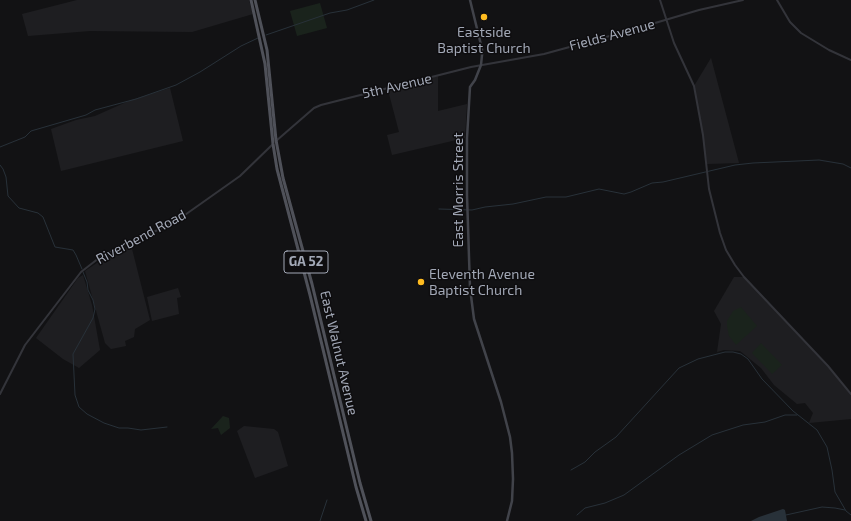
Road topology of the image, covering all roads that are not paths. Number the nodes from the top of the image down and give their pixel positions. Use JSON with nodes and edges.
{"nodes":[{"id":1,"x":251,"y":0,"type":"edge"},
{"id":2,"x":255,"y":0,"type":"edge"},
{"id":3,"x":470,"y":0,"type":"edge"},
{"id":4,"x":660,"y":0,"type":"edge"},
{"id":5,"x":743,"y":0,"type":"edge"},
{"id":6,"x":777,"y":0,"type":"edge"},
{"id":7,"x":667,"y":20,"type":"junction"},
{"id":8,"x":851,"y":60,"type":"edge"},
{"id":9,"x":481,"y":65,"type":"junction"},
{"id":10,"x":314,"y":108,"type":"joint"},
{"id":11,"x":276,"y":140,"type":"junction"},
{"id":12,"x":273,"y":144,"type":"junction"},
{"id":13,"x":304,"y":254,"type":"junction"},
{"id":14,"x":300,"y":256,"type":"junction"},
{"id":15,"x":0,"y":394,"type":"edge"},
{"id":16,"x":851,"y":394,"type":"edge"},
{"id":17,"x":366,"y":521,"type":"edge"},
{"id":18,"x":371,"y":521,"type":"edge"},
{"id":19,"x":507,"y":521,"type":"edge"}],
"edges":[{"from":1,"to":12,"type":"main road","name":"East Walnut Avenue","number":"GA 52"},
{"from":2,"to":11,"type":"main road","name":"East Walnut Avenue","number":"GA 52"},
{"from":3,"to":9,"type":"main road","name":"East Morris Street"},
{"from":4,"to":7,"type":"street"},
{"from":5,"to":7,"type":"street","name":"Fields Avenue"},
{"from":6,"to":8,"type":"street"},
{"from":7,"to":9,"type":"street","name":"Fields Avenue"},
{"from":7,"to":16,"type":"street"},
{"from":9,"to":10,"type":"street","name":"5th Avenue"},
{"from":9,"to":19,"type":"main road","name":"East Morris Street"},
{"from":10,"to":11,"type":"street","name":"Riverbend Road"},
{"from":11,"to":12,"type":"street","name":"Riverbend Road"},
{"from":11,"to":13,"type":"main road","name":"East Walnut Avenue","number":"GA 52"},
{"from":12,"to":14,"type":"main road","name":"East Walnut Avenue","number":"GA 52"},
{"from":12,"to":15,"type":"street","name":"Riverbend Road"},
{"from":13,"to":14,"type":"main road"},
{"from":13,"to":18,"type":"main road","name":"East Walnut Avenue","number":"GA 52"},
{"from":14,"to":17,"type":"main road","name":"East Walnut Avenue","number":"GA 52"}]}
